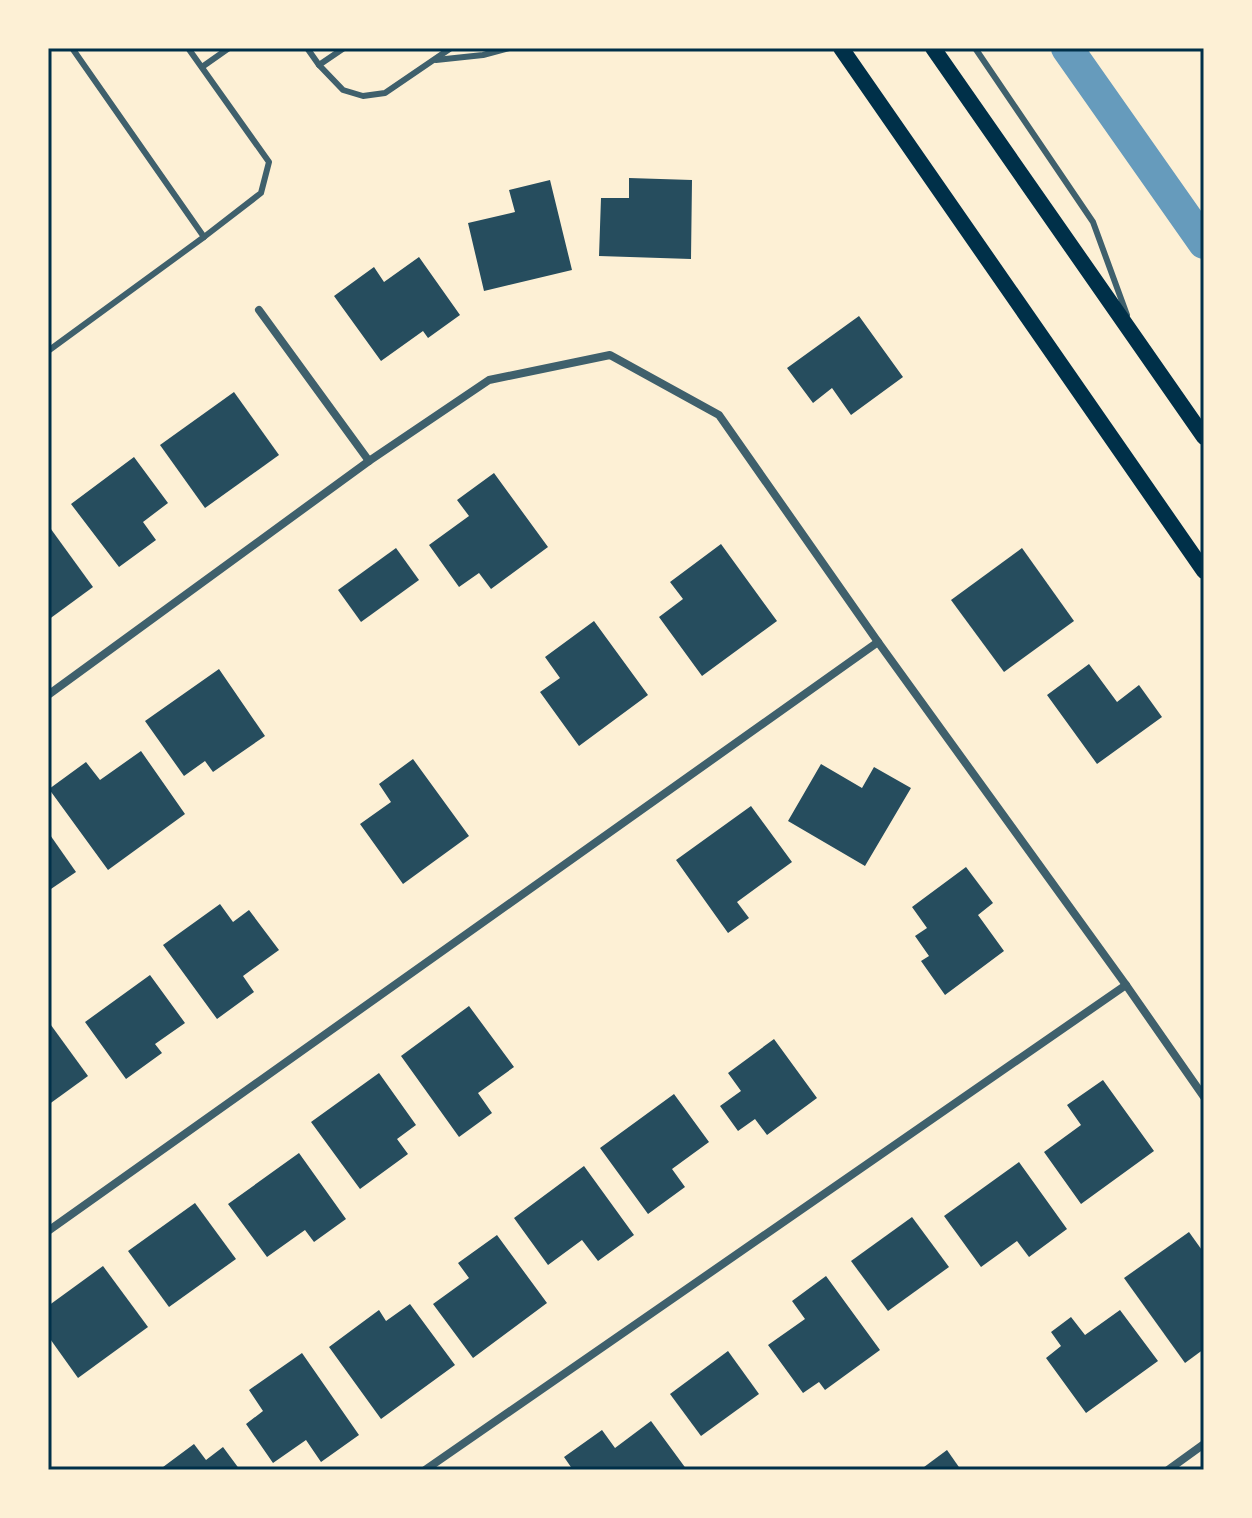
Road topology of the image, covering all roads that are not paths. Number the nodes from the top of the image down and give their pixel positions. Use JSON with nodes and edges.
{"nodes":[{"id":1,"x":72,"y":48,"type":"edge"},
{"id":2,"x":188,"y":48,"type":"edge"},
{"id":3,"x":229,"y":48,"type":"edge"},
{"id":4,"x":307,"y":48,"type":"edge"},
{"id":5,"x":344,"y":48,"type":"edge"},
{"id":6,"x":451,"y":48,"type":"edge"},
{"id":7,"x":509,"y":48,"type":"edge"},
{"id":8,"x":841,"y":48,"type":"edge"},
{"id":9,"x":933,"y":48,"type":"edge"},
{"id":10,"x":975,"y":48,"type":"edge"},
{"id":11,"x":432,"y":61,"type":"junction"},
{"id":12,"x":319,"y":65,"type":"junction"},
{"id":13,"x":202,"y":67,"type":"junction"},
{"id":14,"x":204,"y":237,"type":"junction"},
{"id":15,"x":259,"y":310,"type":"dead end"},
{"id":16,"x":1135,"y":338,"type":"junction"},
{"id":17,"x":48,"y":351,"type":"edge"},
{"id":18,"x":1204,"y":437,"type":"edge"},
{"id":19,"x":369,"y":461,"type":"junction"},
{"id":20,"x":1204,"y":571,"type":"edge"},
{"id":21,"x":878,"y":642,"type":"junction"},
{"id":22,"x":48,"y":695,"type":"edge"},
{"id":23,"x":1126,"y":985,"type":"junction"},
{"id":24,"x":1204,"y":1097,"type":"edge"},
{"id":25,"x":48,"y":1231,"type":"edge"},
{"id":26,"x":1204,"y":1444,"type":"edge"},
{"id":27,"x":425,"y":1470,"type":"edge"},
{"id":28,"x":1168,"y":1470,"type":"edge"}],
"edges":[{"from":1,"to":14,"type":"lane"},
{"from":2,"to":13,"type":"lane"},
{"from":3,"to":13,"type":"lane"},
{"from":4,"to":12,"type":"lane"},
{"from":5,"to":12,"type":"lane"},
{"from":6,"to":11,"type":"lane"},
{"from":7,"to":11,"type":"lane"},
{"from":8,"to":20,"type":"main road"},
{"from":9,"to":16,"type":"main road"},
{"from":10,"to":16,"type":"lane"},
{"from":11,"to":12,"type":"lane"},
{"from":13,"to":14,"type":"lane"},
{"from":14,"to":17,"type":"lane"},
{"from":15,"to":19,"type":"street"},
{"from":16,"to":18,"type":"main road"},
{"from":19,"to":21,"type":"street"},
{"from":19,"to":22,"type":"street"},
{"from":21,"to":23,"type":"street"},
{"from":21,"to":25,"type":"street"},
{"from":23,"to":24,"type":"street"},
{"from":23,"to":27,"type":"street"},
{"from":26,"to":28,"type":"street"}]}
